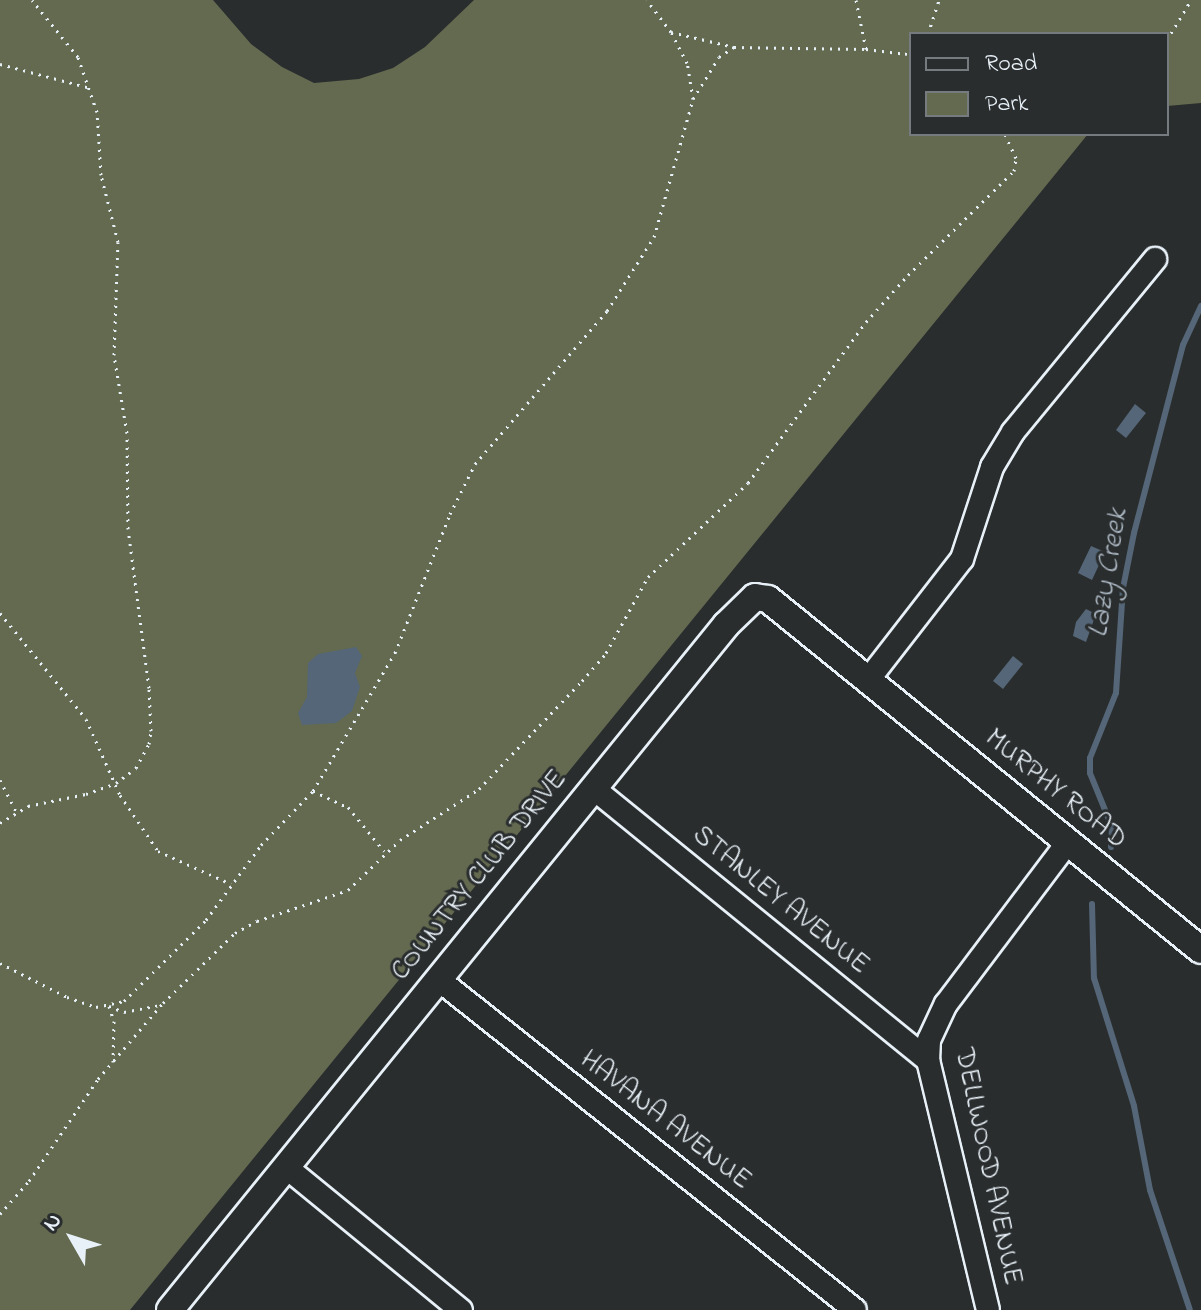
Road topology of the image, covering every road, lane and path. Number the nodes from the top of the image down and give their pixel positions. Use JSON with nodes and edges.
{"nodes":[{"id":1,"x":32,"y":0,"type":"edge"},
{"id":2,"x":647,"y":0,"type":"edge"},
{"id":3,"x":856,"y":0,"type":"edge"},
{"id":4,"x":939,"y":0,"type":"edge"},
{"id":5,"x":1191,"y":0,"type":"edge"},
{"id":6,"x":671,"y":32,"type":"junction"},
{"id":7,"x":929,"y":32,"type":"edge"},
{"id":8,"x":1169,"y":37,"type":"edge"},
{"id":9,"x":734,"y":47,"type":"junction"},
{"id":10,"x":866,"y":49,"type":"junction"},
{"id":11,"x":909,"y":52,"type":"edge"},
{"id":12,"x":0,"y":64,"type":"edge"},
{"id":13,"x":90,"y":88,"type":"junction"},
{"id":14,"x":693,"y":99,"type":"junction"},
{"id":15,"x":1006,"y":136,"type":"edge"},
{"id":16,"x":1155,"y":259,"type":"dead end"},
{"id":17,"x":0,"y":613,"type":"edge"},
{"id":18,"x":868,"y":680,"type":"junction"},
{"id":19,"x":0,"y":780,"type":"edge"},
{"id":20,"x":116,"y":783,"type":"junction"},
{"id":21,"x":593,"y":788,"type":"junction"},
{"id":22,"x":313,"y":791,"type":"junction"},
{"id":23,"x":16,"y":812,"type":"junction"},
{"id":24,"x":0,"y":823,"type":"edge"},
{"id":25,"x":1068,"y":842,"type":"junction"},
{"id":26,"x":385,"y":852,"type":"junction"},
{"id":27,"x":231,"y":884,"type":"junction"},
{"id":28,"x":1201,"y":950,"type":"edge"},
{"id":29,"x":0,"y":963,"type":"edge"},
{"id":30,"x":438,"y":979,"type":"junction"},
{"id":31,"x":163,"y":1003,"type":"junction"},
{"id":32,"x":109,"y":1006,"type":"junction"},
{"id":33,"x":928,"y":1060,"type":"junction"},
{"id":34,"x":112,"y":1063,"type":"junction"},
{"id":35,"x":286,"y":1167,"type":"junction"},
{"id":36,"x":0,"y":1214,"type":"edge"},
{"id":37,"x":170,"y":1310,"type":"edge"},
{"id":38,"x":461,"y":1310,"type":"edge"},
{"id":39,"x":855,"y":1310,"type":"edge"},
{"id":40,"x":988,"y":1310,"type":"edge"}],
"edges":[{"from":1,"to":13,"type":"path"},
{"from":2,"to":6,"type":"path"},
{"from":3,"to":10,"type":"path"},
{"from":4,"to":7,"type":"path"},
{"from":5,"to":8,"type":"path"},
{"from":6,"to":9,"type":"path"},
{"from":6,"to":14,"type":"path"},
{"from":9,"to":10,"type":"path"},
{"from":9,"to":14,"type":"path"},
{"from":10,"to":11,"type":"path"},
{"from":12,"to":13,"type":"path"},
{"from":13,"to":20,"type":"path"},
{"from":14,"to":22,"type":"path"},
{"from":15,"to":26,"type":"path"},
{"from":16,"to":18,"type":"street"},
{"from":17,"to":20,"type":"path"},
{"from":18,"to":21,"type":"street","name":"COUNTRY CLUB DRIVE"},
{"from":18,"to":25,"type":"street","name":"MURPHY ROAD"},
{"from":19,"to":23,"type":"path"},
{"from":20,"to":23,"type":"path"},
{"from":20,"to":27,"type":"path"},
{"from":21,"to":30,"type":"street","name":"COUNTRY CLUB DRIVE"},
{"from":21,"to":33,"type":"street","name":"STANLEY AVENUE"},
{"from":22,"to":26,"type":"path"},
{"from":22,"to":27,"type":"path"},
{"from":23,"to":24,"type":"path"},
{"from":25,"to":28,"type":"street","name":"MURPHY ROAD"},
{"from":25,"to":33,"type":"street","name":"DELLWOOD AVENUE"},
{"from":26,"to":31,"type":"path"},
{"from":27,"to":32,"type":"path"},
{"from":29,"to":32,"type":"path"},
{"from":30,"to":35,"type":"street","name":"COUNTRY CLUB DRIVE"},
{"from":30,"to":39,"type":"street","name":"HAVANA AVENUE"},
{"from":31,"to":32,"type":"path"},
{"from":31,"to":34,"type":"path"},
{"from":32,"to":34,"type":"path"},
{"from":33,"to":40,"type":"street","name":"DELLWOOD AVENUE"},
{"from":34,"to":36,"type":"path"},
{"from":35,"to":37,"type":"street","name":"COUNTRY CLUB DRIVE"},
{"from":35,"to":38,"type":"street"}]}
